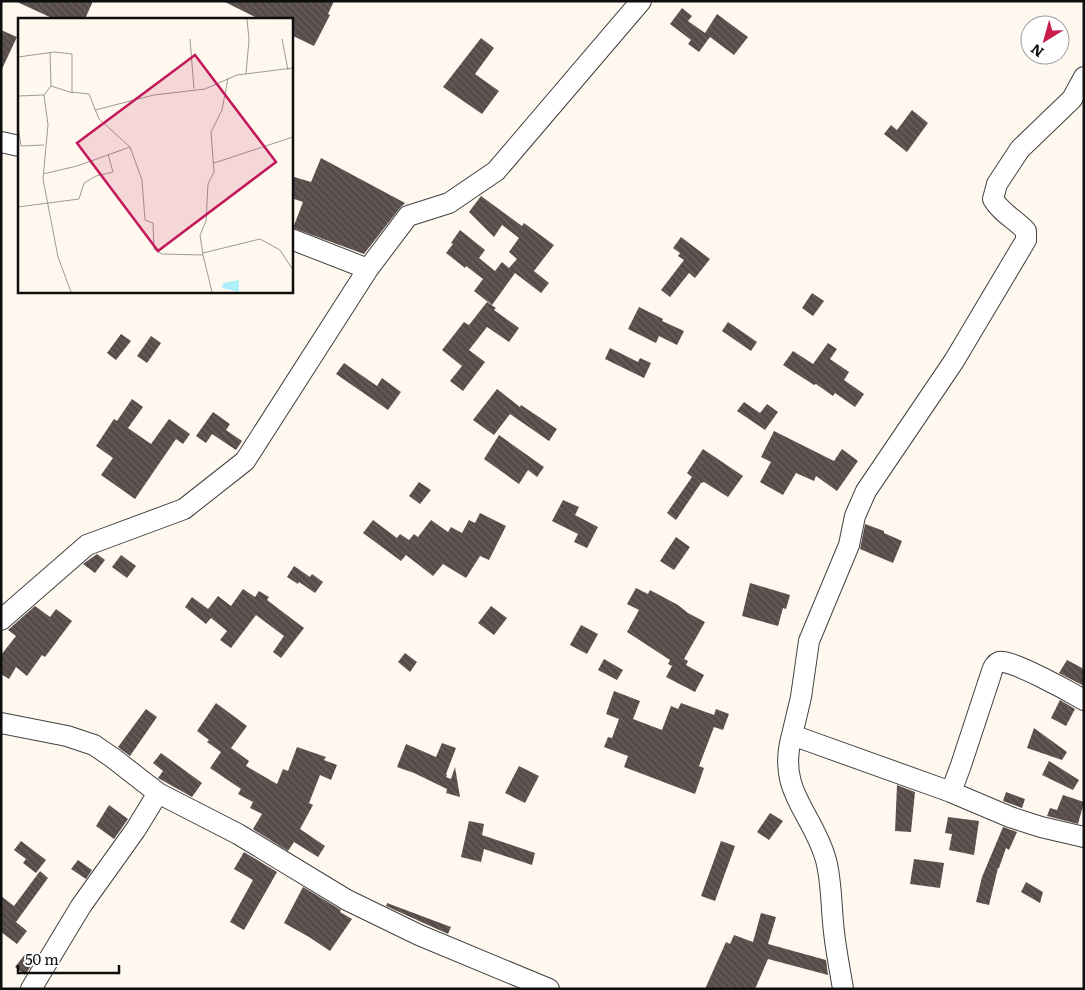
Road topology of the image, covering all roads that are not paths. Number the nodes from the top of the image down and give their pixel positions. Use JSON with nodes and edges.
{"nodes":[{"id":1,"x":641,"y":1,"type":"edge"},
{"id":2,"x":1084,"y":77,"type":"edge"},
{"id":3,"x":1,"y":142,"type":"edge"},
{"id":4,"x":18,"y":146,"type":"edge"},
{"id":5,"x":292,"y":238,"type":"edge"},
{"id":6,"x":368,"y":269,"type":"junction"},
{"id":7,"x":1,"y":620,"type":"edge"},
{"id":8,"x":1084,"y":700,"type":"edge"},
{"id":9,"x":1,"y":723,"type":"edge"},
{"id":10,"x":792,"y":736,"type":"junction"},
{"id":11,"x":951,"y":792,"type":"junction"},
{"id":12,"x":158,"y":793,"type":"junction"},
{"id":13,"x":1084,"y":837,"type":"edge"},
{"id":14,"x":31,"y":989,"type":"edge"},
{"id":15,"x":549,"y":989,"type":"edge"},
{"id":16,"x":843,"y":989,"type":"edge"}],
"edges":[{"from":1,"to":6,"type":"street"},
{"from":2,"to":10,"type":"street"},
{"from":3,"to":4,"type":"street"},
{"from":5,"to":6,"type":"street"},
{"from":6,"to":7,"type":"street"},
{"from":8,"to":11,"type":"street"},
{"from":9,"to":12,"type":"street"},
{"from":10,"to":11,"type":"street"},
{"from":10,"to":16,"type":"street"},
{"from":11,"to":13,"type":"street"},
{"from":12,"to":14,"type":"street"},
{"from":12,"to":15,"type":"street"}]}
